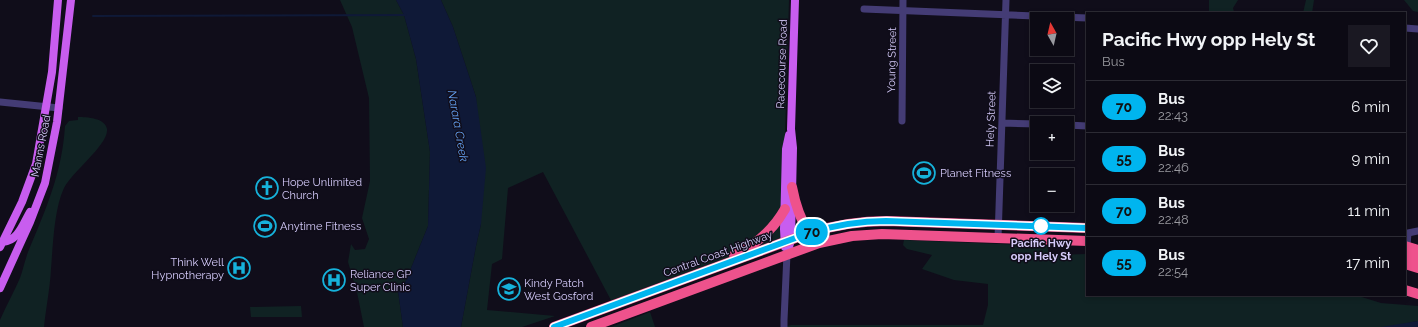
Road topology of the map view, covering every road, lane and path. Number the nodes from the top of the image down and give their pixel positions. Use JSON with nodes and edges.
{"nodes":[{"id":1,"x":58,"y":0,"type":"edge"},
{"id":2,"x":71,"y":0,"type":"edge"},
{"id":3,"x":795,"y":0,"type":"edge"},
{"id":4,"x":903,"y":0,"type":"edge"},
{"id":5,"x":1006,"y":0,"type":"edge"},
{"id":6,"x":864,"y":9,"type":"dead end"},
{"id":7,"x":903,"y":10,"type":"junction"},
{"id":8,"x":1005,"y":15,"type":"junction"},
{"id":9,"x":1086,"y":18,"type":"edge"},
{"id":10,"x":1406,"y":28,"type":"edge"},
{"id":11,"x":1418,"y":29,"type":"edge"},
{"id":12,"x":0,"y":102,"type":"edge"},
{"id":13,"x":46,"y":107,"type":"junction"},
{"id":14,"x":59,"y":108,"type":"junction"},
{"id":15,"x":902,"y":121,"type":"dead end"},
{"id":16,"x":1002,"y":123,"type":"junction"},
{"id":17,"x":1030,"y":124,"type":"edge"},
{"id":18,"x":1074,"y":125,"type":"edge"},
{"id":19,"x":1086,"y":126,"type":"edge"},
{"id":20,"x":791,"y":129,"type":"junction"},
{"id":21,"x":792,"y":187,"type":"junction"},
{"id":22,"x":41,"y":195,"type":"junction"},
{"id":23,"x":785,"y":209,"type":"junction"},
{"id":24,"x":998,"y":225,"type":"junction"},
{"id":25,"x":1086,"y":228,"type":"edge"},
{"id":26,"x":1418,"y":232,"type":"edge"},
{"id":27,"x":809,"y":233,"type":"junction"},
{"id":28,"x":998,"y":238,"type":"junction"},
{"id":29,"x":787,"y":241,"type":"junction"},
{"id":30,"x":1086,"y":241,"type":"edge"},
{"id":31,"x":1,"y":243,"type":"edge"},
{"id":32,"x":1406,"y":249,"type":"edge"},
{"id":33,"x":1418,"y":250,"type":"edge"},
{"id":34,"x":787,"y":254,"type":"junction"},
{"id":35,"x":1418,"y":260,"type":"edge"},
{"id":36,"x":1406,"y":264,"type":"edge"},
{"id":37,"x":1418,"y":268,"type":"edge"},
{"id":38,"x":678,"y":281,"type":"junction"},
{"id":39,"x":0,"y":288,"type":"edge"},
{"id":40,"x":1406,"y":290,"type":"edge"},
{"id":41,"x":1418,"y":294,"type":"edge"},
{"id":42,"x":554,"y":327,"type":"edge"},
{"id":43,"x":591,"y":327,"type":"edge"},
{"id":44,"x":784,"y":327,"type":"edge"}],
"edges":[{"from":1,"to":13,"type":"main road","name":"Manns Road"},
{"from":2,"to":14,"type":"main road","name":"Manns Road"},
{"from":3,"to":20,"type":"main road","name":"Racecourse Road"},
{"from":4,"to":7,"type":"street","name":"Young Street"},
{"from":5,"to":8,"type":"street","name":"Hely Street"},
{"from":6,"to":7,"type":"street"},
{"from":7,"to":8,"type":"street"},
{"from":7,"to":15,"type":"street","name":"Young Street"},
{"from":8,"to":9,"type":"street"},
{"from":8,"to":16,"type":"street","name":"Hely Street"},
{"from":10,"to":11,"type":"street"},
{"from":12,"to":13,"type":"street"},
{"from":13,"to":14,"type":"street"},
{"from":13,"to":31,"type":"main road","name":"Manns Road"},
{"from":14,"to":22,"type":"main road","name":"Manns Road"},
{"from":16,"to":17,"type":"street"},
{"from":16,"to":24,"type":"street","name":"Hely Street"},
{"from":18,"to":19,"type":"street"},
{"from":20,"to":21,"type":"main road","name":"Racecourse Road"},
{"from":20,"to":23,"type":"main road","name":"Racecourse Road"},
{"from":21,"to":27,"type":"highway"},
{"from":21,"to":29,"type":"main road","name":"Racecourse Road"},
{"from":22,"to":31,"type":"main road"},
{"from":22,"to":39,"type":"main road","name":"Manns Road"},
{"from":23,"to":29,"type":"main road","name":"Racecourse Road"},
{"from":23,"to":38,"type":"highway"},
{"from":24,"to":25,"type":"highway","name":"Central Coast Highway"},
{"from":24,"to":27,"type":"highway","name":"Central Coast Highway"},
{"from":24,"to":28,"type":"street","name":"Hely Street"},
{"from":26,"to":32,"type":"street"},
{"from":27,"to":29,"type":"highway","name":"Central Coast Highway"},
{"from":28,"to":30,"type":"highway"},
{"from":28,"to":34,"type":"highway"},
{"from":29,"to":34,"type":"main road","name":"Racecourse Road"},
{"from":29,"to":38,"type":"highway","name":"Central Coast Highway"},
{"from":32,"to":33,"type":"highway"},
{"from":32,"to":35,"type":"highway"},
{"from":34,"to":43,"type":"highway"},
{"from":34,"to":44,"type":"street"},
{"from":36,"to":37,"type":"highway"},
{"from":38,"to":42,"type":"highway","name":"Central Coast Highway"},
{"from":40,"to":41,"type":"highway"}]}
